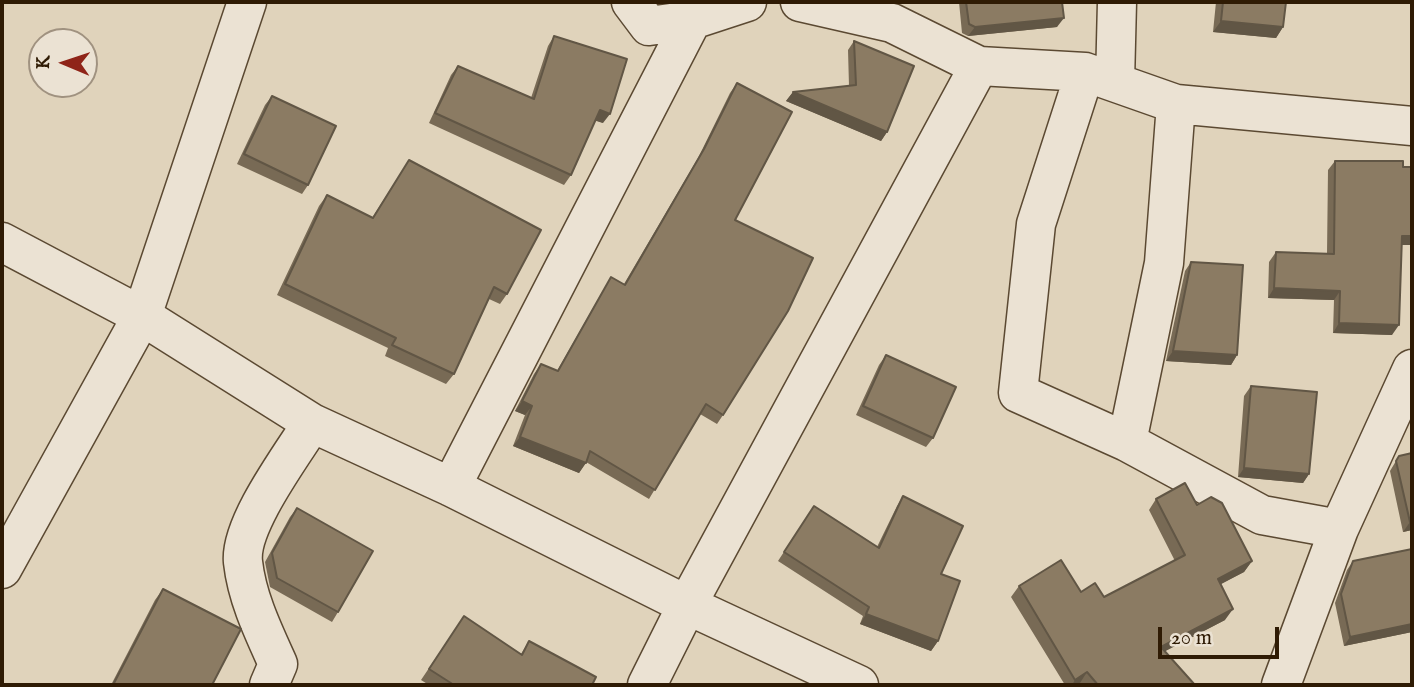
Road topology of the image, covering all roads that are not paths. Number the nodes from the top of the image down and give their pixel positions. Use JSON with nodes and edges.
{"nodes":[{"id":1,"x":247,"y":2,"type":"edge"},
{"id":2,"x":631,"y":2,"type":"edge"},
{"id":3,"x":747,"y":2,"type":"edge"},
{"id":4,"x":800,"y":2,"type":"edge"},
{"id":5,"x":1117,"y":2,"type":"edge"},
{"id":6,"x":692,"y":20,"type":"junction"},
{"id":7,"x":979,"y":66,"type":"junction"},
{"id":8,"x":1100,"y":77,"type":"junction"},
{"id":9,"x":1177,"y":104,"type":"junction"},
{"id":10,"x":1412,"y":126,"type":"edge"},
{"id":11,"x":2,"y":242,"type":"edge"},
{"id":12,"x":142,"y":316,"type":"junction"},
{"id":13,"x":1412,"y":369,"type":"edge"},
{"id":14,"x":312,"y":423,"type":"junction"},
{"id":15,"x":1127,"y":442,"type":"junction"},
{"id":16,"x":452,"y":487,"type":"junction"},
{"id":17,"x":1339,"y":530,"type":"junction"},
{"id":18,"x":2,"y":569,"type":"edge"},
{"id":19,"x":687,"y":605,"type":"junction"},
{"id":20,"x":269,"y":685,"type":"edge"},
{"id":21,"x":647,"y":685,"type":"edge"},
{"id":22,"x":859,"y":685,"type":"edge"},
{"id":23,"x":1281,"y":685,"type":"edge"}],
"edges":[{"from":1,"to":12,"type":"street"},
{"from":2,"to":6,"type":"street"},
{"from":3,"to":6,"type":"street"},
{"from":4,"to":7,"type":"street"},
{"from":5,"to":8,"type":"street"},
{"from":6,"to":16,"type":"street"},
{"from":7,"to":8,"type":"street"},
{"from":7,"to":19,"type":"street"},
{"from":8,"to":9,"type":"street"},
{"from":8,"to":15,"type":"street"},
{"from":9,"to":10,"type":"street"},
{"from":9,"to":15,"type":"street"},
{"from":11,"to":12,"type":"street"},
{"from":12,"to":14,"type":"street"},
{"from":12,"to":18,"type":"street"},
{"from":13,"to":17,"type":"street"},
{"from":14,"to":16,"type":"street"},
{"from":14,"to":20,"type":"street"},
{"from":15,"to":17,"type":"street"},
{"from":16,"to":19,"type":"street"},
{"from":17,"to":23,"type":"street"},
{"from":19,"to":21,"type":"street"},
{"from":19,"to":22,"type":"street"}]}
